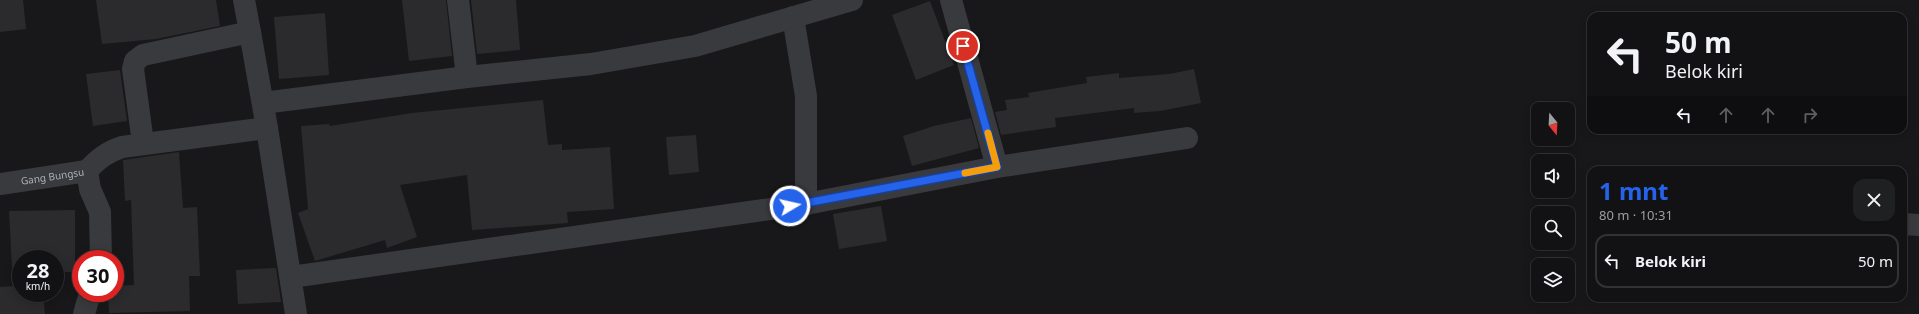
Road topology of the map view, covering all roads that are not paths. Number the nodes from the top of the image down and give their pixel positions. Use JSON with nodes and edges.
{"nodes":[{"id":1,"x":244,"y":0,"type":"edge"},
{"id":2,"x":458,"y":0,"type":"edge"},
{"id":3,"x":852,"y":0,"type":"edge"},
{"id":4,"x":950,"y":0,"type":"edge"},
{"id":5,"x":793,"y":17,"type":"junction"},
{"id":6,"x":250,"y":32,"type":"junction"},
{"id":7,"x":467,"y":77,"type":"junction"},
{"id":8,"x":263,"y":103,"type":"junction"},
{"id":9,"x":267,"y":128,"type":"junction"},
{"id":10,"x":1188,"y":138,"type":"dead end"},
{"id":11,"x":143,"y":143,"type":"junction"},
{"id":12,"x":997,"y":167,"type":"junction"},
{"id":13,"x":87,"y":172,"type":"junction"},
{"id":14,"x":0,"y":184,"type":"edge"},
{"id":15,"x":806,"y":204,"type":"junction"},
{"id":16,"x":1907,"y":224,"type":"edge"},
{"id":17,"x":1919,"y":225,"type":"edge"},
{"id":18,"x":101,"y":250,"type":"edge"},
{"id":19,"x":291,"y":277,"type":"junction"},
{"id":20,"x":87,"y":302,"type":"edge"},
{"id":21,"x":84,"y":314,"type":"edge"},
{"id":22,"x":296,"y":314,"type":"edge"}],
"edges":[{"from":1,"to":6,"type":"street"},
{"from":2,"to":7,"type":"street"},
{"from":3,"to":5,"type":"street"},
{"from":4,"to":12,"type":"street"},
{"from":5,"to":7,"type":"street"},
{"from":5,"to":15,"type":"street"},
{"from":6,"to":8,"type":"street"},
{"from":6,"to":11,"type":"street"},
{"from":7,"to":8,"type":"street"},
{"from":8,"to":9,"type":"street"},
{"from":9,"to":11,"type":"street"},
{"from":9,"to":19,"type":"street"},
{"from":10,"to":12,"type":"street"},
{"from":11,"to":13,"type":"street"},
{"from":12,"to":15,"type":"street"},
{"from":13,"to":14,"type":"street","name":"Gang Bungsu"},
{"from":13,"to":18,"type":"street","name":"Gang Bungsu"},
{"from":15,"to":19,"type":"street"},
{"from":16,"to":17,"type":"street"},
{"from":19,"to":22,"type":"street"},
{"from":20,"to":21,"type":"street"}]}
